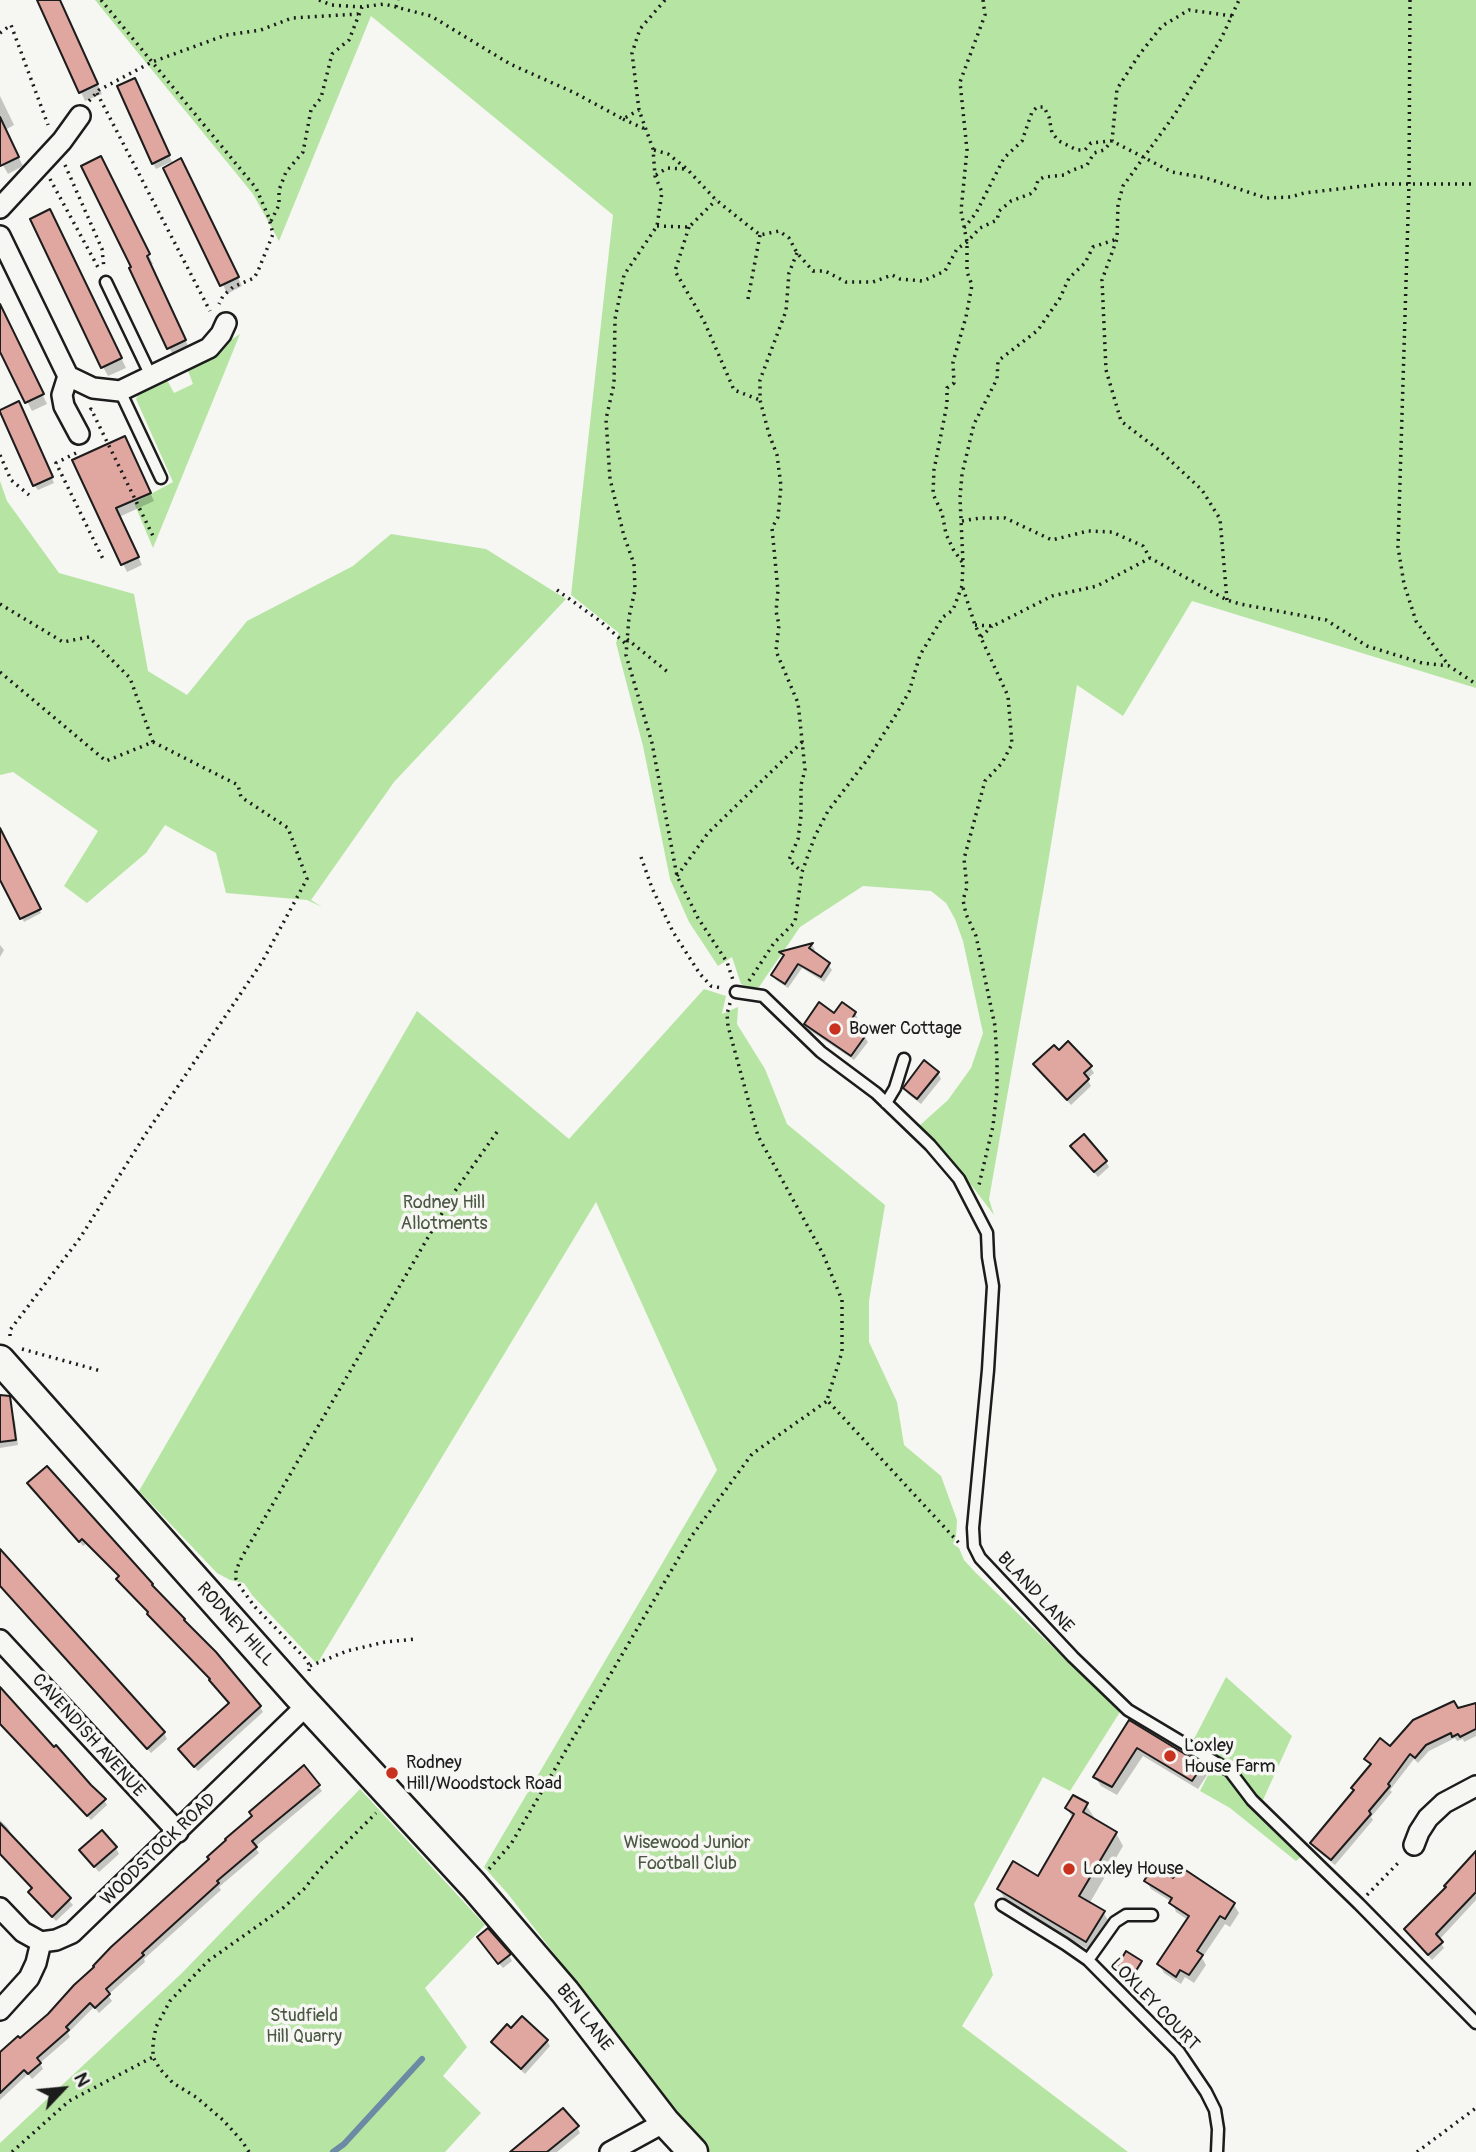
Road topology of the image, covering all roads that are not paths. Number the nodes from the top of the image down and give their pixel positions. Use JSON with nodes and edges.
{"nodes":[{"id":1,"x":80,"y":116,"type":"road end"},
{"id":2,"x":0,"y":208,"type":"edge"},
{"id":3,"x":0,"y":236,"type":"edge"},
{"id":4,"x":106,"y":282,"type":"road end"},
{"id":5,"x":220,"y":319,"type":"road end"},
{"id":6,"x":68,"y":376,"type":"junction"},
{"id":7,"x":151,"y":376,"type":"junction"},
{"id":8,"x":120,"y":391,"type":"junction"},
{"id":9,"x":75,"y":427,"type":"road end"},
{"id":10,"x":161,"y":478,"type":"dead end"},
{"id":11,"x":736,"y":992,"type":"road end"},
{"id":12,"x":904,"y":1059,"type":"dead end"},
{"id":13,"x":886,"y":1103,"type":"junction"},
{"id":14,"x":0,"y":1360,"type":"edge"},
{"id":15,"x":0,"y":1640,"type":"edge"},
{"id":16,"x":303,"y":1700,"type":"junction"},
{"id":17,"x":1476,"y":1786,"type":"edge"},
{"id":18,"x":178,"y":1832,"type":"junction"},
{"id":19,"x":1414,"y":1845,"type":"road end"},
{"id":20,"x":474,"y":1886,"type":"joint"},
{"id":21,"x":1002,"y":1905,"type":"dead end"},
{"id":22,"x":0,"y":1908,"type":"edge"},
{"id":23,"x":1152,"y":1914,"type":"dead end"},
{"id":24,"x":41,"y":1942,"type":"junction"},
{"id":25,"x":1088,"y":1960,"type":"junction"},
{"id":26,"x":0,"y":2010,"type":"edge"},
{"id":27,"x":1476,"y":2023,"type":"edge"},
{"id":28,"x":665,"y":2122,"type":"junction"},
{"id":29,"x":610,"y":2152,"type":"edge"},
{"id":30,"x":693,"y":2152,"type":"edge"},
{"id":31,"x":1217,"y":2152,"type":"edge"}],
"edges":[{"from":1,"to":2,"type":"street"},
{"from":3,"to":6,"type":"street"},
{"from":4,"to":7,"type":"lane"},
{"from":5,"to":7,"type":"street"},
{"from":6,"to":8,"type":"street"},
{"from":6,"to":9,"type":"street"},
{"from":7,"to":8,"type":"street"},
{"from":8,"to":10,"type":"lane"},
{"from":11,"to":13,"type":"lane","name":"BLAND LANE"},
{"from":12,"to":13,"type":"lane"},
{"from":13,"to":27,"type":"lane","name":"BLAND LANE"},
{"from":14,"to":16,"type":"street","name":"RODNEY HILL"},
{"from":15,"to":18,"type":"street","name":"CAVENDISH AVENUE"},
{"from":16,"to":18,"type":"street","name":"WOODSTOCK ROAD"},
{"from":16,"to":20,"type":"street","name":"RODNEY HILL"},
{"from":17,"to":19,"type":"street"},
{"from":18,"to":24,"type":"street","name":"WOODSTOCK ROAD"},
{"from":20,"to":28,"type":"street","name":"BEN LANE"},
{"from":21,"to":25,"type":"lane","name":"LOXLEY COURT"},
{"from":22,"to":24,"type":"street"},
{"from":23,"to":25,"type":"lane","name":"LOXLEY COURT"},
{"from":24,"to":26,"type":"street"},
{"from":25,"to":31,"type":"lane","name":"LOXLEY COURT"},
{"from":28,"to":29,"type":"street"},
{"from":28,"to":30,"type":"street","name":"BEN LANE"}]}
